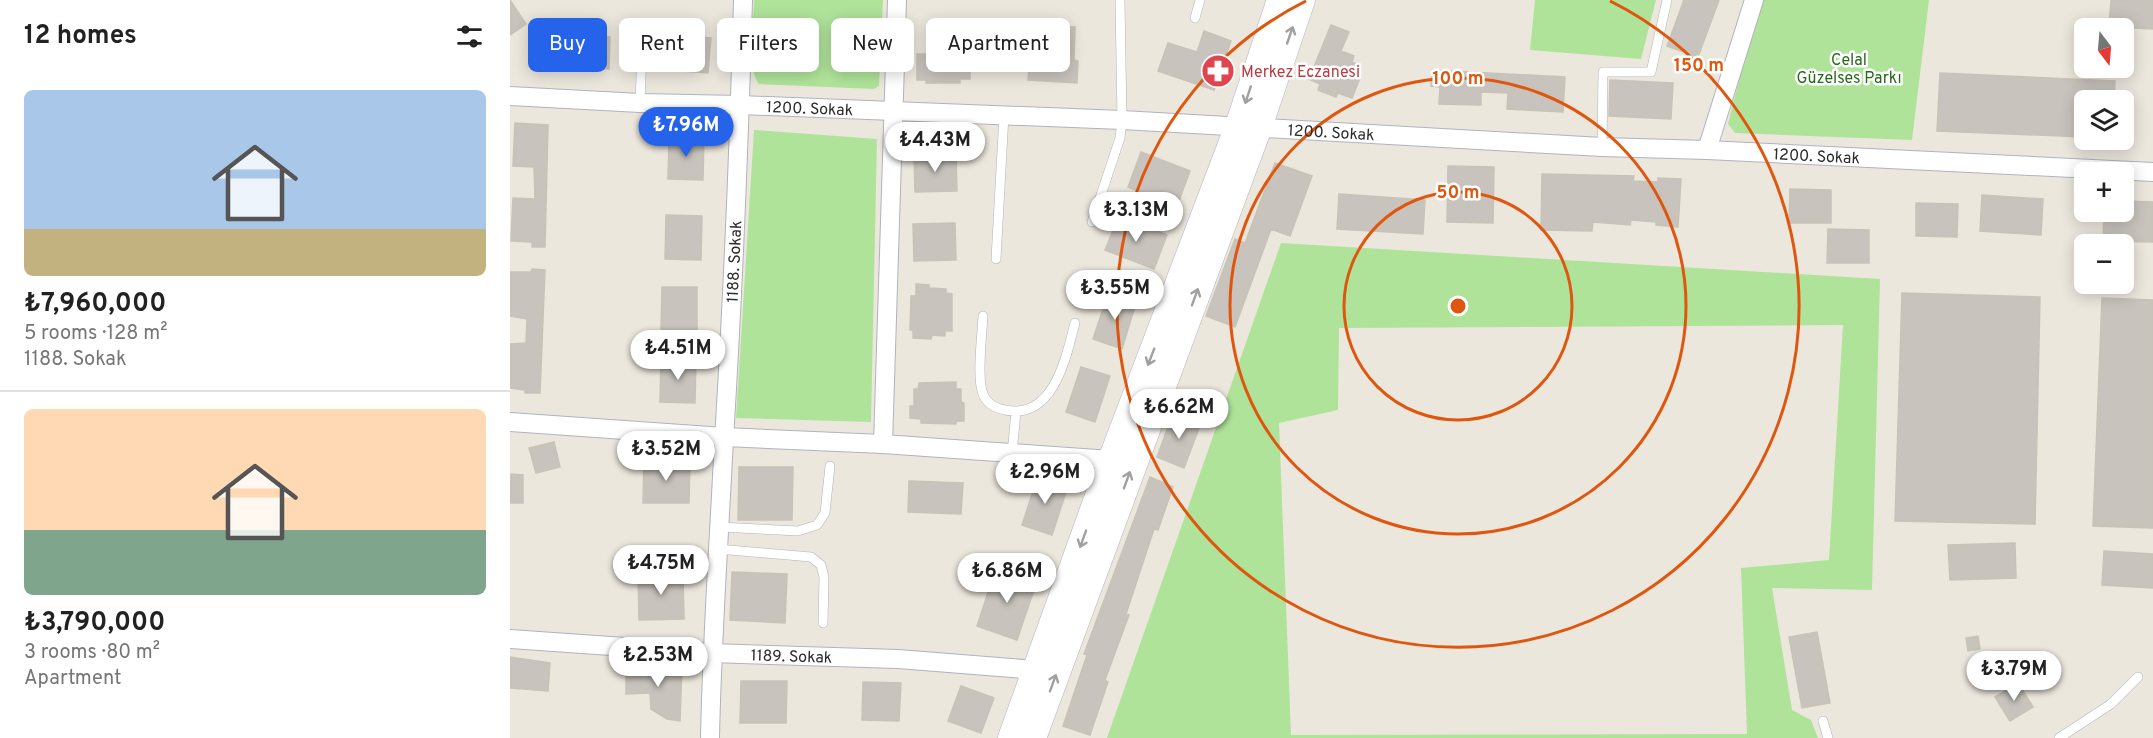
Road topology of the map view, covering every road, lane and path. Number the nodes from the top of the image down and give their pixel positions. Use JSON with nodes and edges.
{"nodes":[{"id":1,"x":743,"y":0,"type":"edge"},
{"id":2,"x":897,"y":0,"type":"edge"},
{"id":3,"x":1120,"y":0,"type":"edge"},
{"id":4,"x":1200,"y":0,"type":"edge"},
{"id":5,"x":1280,"y":0,"type":"edge"},
{"id":6,"x":1302,"y":0,"type":"edge"},
{"id":7,"x":1667,"y":0,"type":"edge"},
{"id":8,"x":1754,"y":0,"type":"edge"},
{"id":9,"x":1195,"y":18,"type":"dead end"},
{"id":10,"x":641,"y":72,"type":"edge"},
{"id":11,"x":510,"y":96,"type":"edge"},
{"id":12,"x":640,"y":103,"type":"junction"},
{"id":13,"x":740,"y":105,"type":"junction"},
{"id":14,"x":892,"y":112,"type":"junction"},
{"id":15,"x":1004,"y":115,"type":"junction"},
{"id":16,"x":1122,"y":120,"type":"junction"},
{"id":17,"x":1248,"y":126,"type":"junction"},
{"id":18,"x":1602,"y":147,"type":"junction"},
{"id":19,"x":1707,"y":150,"type":"junction"},
{"id":20,"x":2153,"y":172,"type":"edge"},
{"id":21,"x":1092,"y":222,"type":"dead end"},
{"id":22,"x":996,"y":259,"type":"dead end"},
{"id":23,"x":983,"y":316,"type":"dead end"},
{"id":24,"x":1075,"y":323,"type":"dead end"},
{"id":25,"x":1016,"y":412,"type":"junction"},
{"id":26,"x":510,"y":422,"type":"edge"},
{"id":27,"x":724,"y":437,"type":"junction"},
{"id":28,"x":883,"y":444,"type":"junction"},
{"id":29,"x":1012,"y":453,"type":"junction"},
{"id":30,"x":1111,"y":460,"type":"junction"},
{"id":31,"x":830,"y":466,"type":"dead end"},
{"id":32,"x":719,"y":527,"type":"junction"},
{"id":33,"x":718,"y":549,"type":"junction"},
{"id":34,"x":823,"y":623,"type":"dead end"},
{"id":35,"x":510,"y":639,"type":"edge"},
{"id":36,"x":711,"y":653,"type":"junction"},
{"id":37,"x":1036,"y":670,"type":"junction"},
{"id":38,"x":2138,"y":676,"type":"dead end"},
{"id":39,"x":1823,"y":721,"type":"dead end"},
{"id":40,"x":710,"y":738,"type":"edge"},
{"id":41,"x":1011,"y":738,"type":"edge"},
{"id":42,"x":1033,"y":738,"type":"edge"},
{"id":43,"x":1828,"y":738,"type":"edge"},
{"id":44,"x":2059,"y":738,"type":"edge"}],
"edges":[{"from":1,"to":13,"type":"street","name":"1188. Sokak"},
{"from":2,"to":14,"type":"street"},
{"from":3,"to":16,"type":"lane"},
{"from":4,"to":9,"type":"lane"},
{"from":5,"to":17,"type":"street","one_way":true},
{"from":17,"to":6,"type":"street","one_way":true},
{"from":7,"to":18,"type":"lane"},
{"from":8,"to":19,"type":"street"},
{"from":10,"to":12,"type":"lane"},
{"from":11,"to":12,"type":"street","name":"1200. Sokak"},
{"from":12,"to":13,"type":"street","name":"1200. Sokak"},
{"from":13,"to":14,"type":"street","name":"1200. Sokak"},
{"from":13,"to":27,"type":"street","name":"1188. Sokak"},
{"from":14,"to":15,"type":"street","name":"1200. Sokak"},
{"from":14,"to":28,"type":"street"},
{"from":15,"to":16,"type":"street","name":"1200. Sokak"},
{"from":15,"to":22,"type":"lane"},
{"from":16,"to":17,"type":"street","name":"1200. Sokak"},
{"from":16,"to":21,"type":"lane"},
{"from":17,"to":18,"type":"street","name":"1200. Sokak"},
{"from":17,"to":30,"type":"street","one_way":true},
{"from":42,"to":17,"type":"street","one_way":true},
{"from":18,"to":19,"type":"street","name":"1200. Sokak"},
{"from":19,"to":20,"type":"street","name":"1200. Sokak"},
{"from":23,"to":25,"type":"lane"},
{"from":24,"to":25,"type":"lane"},
{"from":25,"to":29,"type":"lane"},
{"from":26,"to":27,"type":"street"},
{"from":27,"to":28,"type":"street"},
{"from":27,"to":32,"type":"street","name":"1188. Sokak"},
{"from":28,"to":29,"type":"street"},
{"from":29,"to":30,"type":"street"},
{"from":30,"to":37,"type":"street","one_way":true},
{"from":31,"to":32,"type":"lane"},
{"from":32,"to":33,"type":"street","name":"1188. Sokak"},
{"from":33,"to":34,"type":"lane"},
{"from":33,"to":36,"type":"street","name":"1188. Sokak"},
{"from":35,"to":36,"type":"street","name":"1189. Sokak"},
{"from":36,"to":37,"type":"street","name":"1189. Sokak"},
{"from":36,"to":40,"type":"street","name":"1188. Sokak"},
{"from":37,"to":41,"type":"street"},
{"from":38,"to":44,"type":"lane"},
{"from":39,"to":43,"type":"lane"}]}
